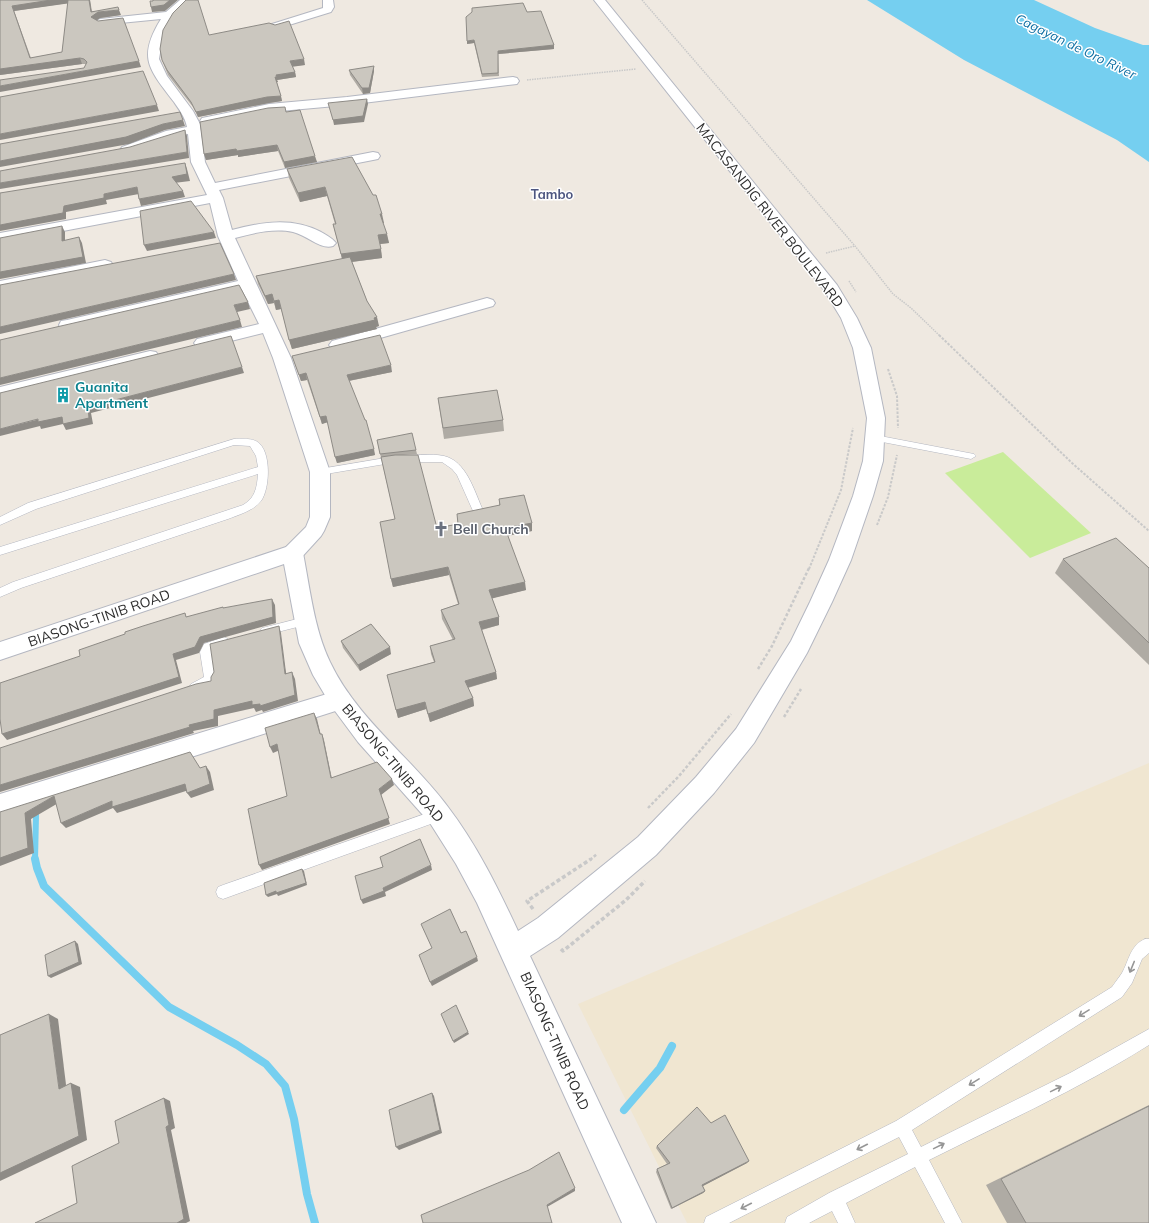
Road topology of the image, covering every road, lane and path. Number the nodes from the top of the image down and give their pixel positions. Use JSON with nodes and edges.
{"nodes":[{"id":1,"x":186,"y":0,"type":"edge"},
{"id":2,"x":328,"y":0,"type":"edge"},
{"id":3,"x":599,"y":0,"type":"edge"},
{"id":4,"x":642,"y":0,"type":"edge"},
{"id":5,"x":169,"y":15,"type":"junction"},
{"id":6,"x":100,"y":22,"type":"edge"},
{"id":7,"x":276,"y":26,"type":"edge"},
{"id":8,"x":654,"y":67,"type":"junction"},
{"id":9,"x":513,"y":81,"type":"joint"},
{"id":10,"x":186,"y":120,"type":"junction"},
{"id":11,"x":115,"y":152,"type":"edge"},
{"id":12,"x":373,"y":156,"type":"dead end"},
{"id":13,"x":213,"y":193,"type":"junction"},
{"id":14,"x":0,"y":238,"type":"edge"},
{"id":15,"x":223,"y":241,"type":"junction"},
{"id":16,"x":328,"y":243,"type":"dead end"},
{"id":17,"x":855,"y":246,"type":"junction"},
{"id":18,"x":822,"y":248,"type":"dead end"},
{"id":19,"x":826,"y":253,"type":"junction"},
{"id":20,"x":830,"y":258,"type":"dead end"},
{"id":21,"x":120,"y":262,"type":"edge"},
{"id":22,"x":848,"y":279,"type":"dead end"},
{"id":23,"x":247,"y":284,"type":"junction"},
{"id":24,"x":0,"y":286,"type":"edge"},
{"id":25,"x":859,"y":297,"type":"dead end"},
{"id":26,"x":486,"y":303,"type":"dead end"},
{"id":27,"x":269,"y":327,"type":"junction"},
{"id":28,"x":52,"y":328,"type":"edge"},
{"id":29,"x":185,"y":347,"type":"edge"},
{"id":30,"x":324,"y":348,"type":"edge"},
{"id":31,"x":163,"y":353,"type":"edge"},
{"id":32,"x":886,"y":362,"type":"dead end"},
{"id":33,"x":0,"y":393,"type":"edge"},
{"id":34,"x":854,"y":422,"type":"dead end"},
{"id":35,"x":875,"y":438,"type":"junction"},
{"id":36,"x":899,"y":442,"type":"junction"},
{"id":37,"x":971,"y":456,"type":"dead end"},
{"id":38,"x":263,"y":468,"type":"junction"},
{"id":39,"x":320,"y":472,"type":"junction"},
{"id":40,"x":477,"y":508,"type":"edge"},
{"id":41,"x":0,"y":521,"type":"edge"},
{"id":42,"x":876,"y":526,"type":"dead end"},
{"id":43,"x":1149,"y":531,"type":"edge"},
{"id":44,"x":0,"y":551,"type":"edge"},
{"id":45,"x":293,"y":553,"type":"junction"},
{"id":46,"x":0,"y":593,"type":"edge"},
{"id":47,"x":305,"y":621,"type":"junction"},
{"id":48,"x":257,"y":634,"type":"edge"},
{"id":49,"x":235,"y":639,"type":"edge"},
{"id":50,"x":0,"y":649,"type":"edge"},
{"id":51,"x":757,"y":672,"type":"dead end"},
{"id":52,"x":804,"y":683,"type":"dead end"},
{"id":53,"x":184,"y":690,"type":"edge"},
{"id":54,"x":340,"y":700,"type":"junction"},
{"id":55,"x":734,"y":711,"type":"dead end"},
{"id":56,"x":781,"y":722,"type":"dead end"},
{"id":57,"x":0,"y":806,"type":"edge"},
{"id":58,"x":643,"y":813,"type":"dead end"},
{"id":59,"x":439,"y":815,"type":"junction"},
{"id":60,"x":598,"y":853,"type":"dead end"},
{"id":61,"x":647,"y":879,"type":"dead end"},
{"id":62,"x":223,"y":892,"type":"dead end"},
{"id":63,"x":548,"y":928,"type":"junction"},
{"id":64,"x":1149,"y":946,"type":"edge"},
{"id":65,"x":514,"y":950,"type":"junction"},
{"id":66,"x":1149,"y":1036,"type":"edge"},
{"id":67,"x":902,"y":1127,"type":"junction"},
{"id":68,"x":919,"y":1157,"type":"junction"},
{"id":69,"x":835,"y":1199,"type":"junction"},
{"id":70,"x":639,"y":1223,"type":"edge"},
{"id":71,"x":712,"y":1223,"type":"edge"},
{"id":72,"x":793,"y":1223,"type":"edge"},
{"id":73,"x":847,"y":1223,"type":"edge"},
{"id":74,"x":954,"y":1223,"type":"edge"}],
"edges":[{"from":1,"to":5,"type":"street"},
{"from":2,"to":7,"type":"street"},
{"from":3,"to":8,"type":"street","name":"MACASANDIG RIVER BOULEVARD"},
{"from":4,"to":17,"type":"path"},
{"from":5,"to":6,"type":"street"},
{"from":5,"to":10,"type":"street"},
{"from":8,"to":9,"type":"path"},
{"from":8,"to":35,"type":"street","name":"MACASANDIG RIVER BOULEVARD"},
{"from":9,"to":10,"type":"street"},
{"from":10,"to":11,"type":"street"},
{"from":10,"to":13,"type":"street"},
{"from":12,"to":13,"type":"street"},
{"from":13,"to":14,"type":"street"},
{"from":13,"to":15,"type":"street"},
{"from":15,"to":16,"type":"street"},
{"from":15,"to":23,"type":"street"},
{"from":17,"to":19,"type":"path"},
{"from":17,"to":43,"type":"path"},
{"from":18,"to":19,"type":"path"},
{"from":19,"to":20,"type":"path"},
{"from":21,"to":24,"type":"street"},
{"from":22,"to":25,"type":"path"},
{"from":23,"to":27,"type":"street"},
{"from":23,"to":28,"type":"street"},
{"from":26,"to":30,"type":"street"},
{"from":27,"to":29,"type":"street"},
{"from":27,"to":39,"type":"street"},
{"from":31,"to":33,"type":"street"},
{"from":32,"to":36,"type":"path"},
{"from":34,"to":51,"type":"path"},
{"from":35,"to":36,"type":"lane"},
{"from":35,"to":63,"type":"street","name":"MACASANDIG RIVER BOULEVARD"},
{"from":36,"to":37,"type":"lane"},
{"from":36,"to":42,"type":"path"},
{"from":38,"to":41,"type":"lane"},
{"from":38,"to":44,"type":"lane"},
{"from":38,"to":46,"type":"lane"},
{"from":39,"to":40,"type":"lane"},
{"from":39,"to":45,"type":"street"},
{"from":45,"to":47,"type":"street","name":"BIASONG-TINIB ROAD"},
{"from":45,"to":50,"type":"street","name":"BIASONG-TINIB ROAD"},
{"from":47,"to":48,"type":"lane"},
{"from":47,"to":54,"type":"street","name":"BIASONG-TINIB ROAD"},
{"from":49,"to":53,"type":"lane"},
{"from":52,"to":56,"type":"path"},
{"from":54,"to":57,"type":"street"},
{"from":54,"to":59,"type":"street","name":"BIASONG-TINIB ROAD"},
{"from":55,"to":58,"type":"path"},
{"from":59,"to":62,"type":"lane"},
{"from":59,"to":65,"type":"street","name":"BIASONG-TINIB ROAD"},
{"from":60,"to":63,"type":"path"},
{"from":61,"to":63,"type":"path"},
{"from":63,"to":65,"type":"street","name":"MACASANDIG RIVER BOULEVARD"},
{"from":64,"to":67,"type":"lane","one_way":true},
{"from":65,"to":70,"type":"street","name":"BIASONG-TINIB ROAD"},
{"from":68,"to":66,"type":"lane","one_way":true},
{"from":67,"to":68,"type":"lane"},
{"from":67,"to":71,"type":"lane","one_way":true},
{"from":68,"to":69,"type":"lane"},
{"from":68,"to":74,"type":"lane"},
{"from":69,"to":72,"type":"lane"},
{"from":69,"to":73,"type":"lane"}]}
